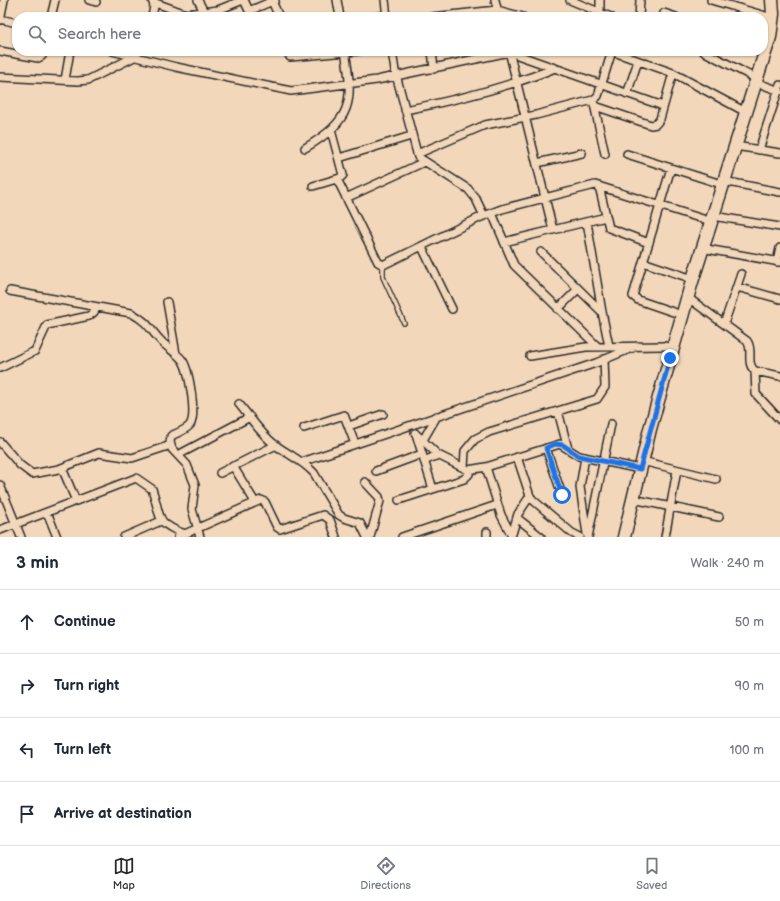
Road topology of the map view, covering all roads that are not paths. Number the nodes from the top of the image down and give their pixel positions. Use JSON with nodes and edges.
{"nodes":[{"id":1,"x":4,"y":0,"type":"edge"},
{"id":2,"x":56,"y":0,"type":"edge"},
{"id":3,"x":198,"y":0,"type":"edge"},
{"id":4,"x":244,"y":0,"type":"edge"},
{"id":5,"x":274,"y":0,"type":"edge"},
{"id":6,"x":337,"y":0,"type":"edge"},
{"id":7,"x":385,"y":0,"type":"edge"},
{"id":8,"x":495,"y":0,"type":"edge"},
{"id":9,"x":570,"y":0,"type":"edge"},
{"id":10,"x":600,"y":0,"type":"edge"},
{"id":11,"x":640,"y":0,"type":"edge"},
{"id":12,"x":711,"y":0,"type":"edge"},
{"id":13,"x":768,"y":0,"type":"edge"},
{"id":14,"x":772,"y":0,"type":"edge"},
{"id":15,"x":153,"y":1,"type":"edge"},
{"id":16,"x":52,"y":12,"type":"edge"},
{"id":17,"x":152,"y":12,"type":"edge"},
{"id":18,"x":179,"y":12,"type":"edge"},
{"id":19,"x":204,"y":12,"type":"joint"},
{"id":20,"x":249,"y":12,"type":"edge"},
{"id":21,"x":253,"y":12,"type":"edge"},
{"id":22,"x":278,"y":12,"type":"edge"},
{"id":23,"x":339,"y":12,"type":"edge"},
{"id":24,"x":386,"y":12,"type":"edge"},
{"id":25,"x":498,"y":12,"type":"edge"},
{"id":26,"x":600,"y":12,"type":"joint"},
{"id":27,"x":639,"y":12,"type":"edge"},
{"id":28,"x":749,"y":12,"type":"edge"},
{"id":29,"x":0,"y":19,"type":"edge"},
{"id":30,"x":774,"y":20,"type":"edge"},
{"id":31,"x":12,"y":22,"type":"edge"},
{"id":32,"x":768,"y":33,"type":"edge"},
{"id":33,"x":768,"y":38,"type":"edge"},
{"id":34,"x":0,"y":51,"type":"edge"},
{"id":35,"x":12,"y":53,"type":"edge"},
{"id":36,"x":27,"y":56,"type":"edge"},
{"id":37,"x":42,"y":56,"type":"edge"},
{"id":38,"x":69,"y":56,"type":"edge"},
{"id":39,"x":130,"y":56,"type":"edge"},
{"id":40,"x":145,"y":56,"type":"edge"},
{"id":41,"x":289,"y":56,"type":"edge"},
{"id":42,"x":301,"y":56,"type":"edge"},
{"id":43,"x":347,"y":56,"type":"edge"},
{"id":44,"x":393,"y":56,"type":"edge"},
{"id":45,"x":433,"y":56,"type":"edge"},
{"id":46,"x":488,"y":56,"type":"edge"},
{"id":47,"x":510,"y":56,"type":"edge"},
{"id":48,"x":523,"y":56,"type":"edge"},
{"id":49,"x":610,"y":56,"type":"edge"},
{"id":50,"x":625,"y":56,"type":"edge"},
{"id":51,"x":712,"y":56,"type":"edge"},
{"id":52,"x":760,"y":56,"type":"edge"},
{"id":53,"x":762,"y":56,"type":"edge"},
{"id":54,"x":134,"y":57,"type":"junction"},
{"id":55,"x":144,"y":59,"type":"junction"},
{"id":56,"x":638,"y":61,"type":"junction"},
{"id":57,"x":555,"y":68,"type":"junction"},
{"id":58,"x":434,"y":69,"type":"junction"},
{"id":59,"x":673,"y":73,"type":"junction"},
{"id":60,"x":396,"y":76,"type":"junction"},
{"id":61,"x":0,"y":77,"type":"edge"},
{"id":62,"x":65,"y":80,"type":"junction"},
{"id":63,"x":754,"y":80,"type":"junction"},
{"id":64,"x":351,"y":83,"type":"junction"},
{"id":65,"x":517,"y":83,"type":"junction"},
{"id":66,"x":601,"y":85,"type":"junction"},
{"id":67,"x":779,"y":89,"type":"edge"},
{"id":68,"x":627,"y":94,"type":"junction"},
{"id":69,"x":749,"y":95,"type":"junction"},
{"id":70,"x":594,"y":103,"type":"junction"},
{"id":71,"x":663,"y":106,"type":"junction"},
{"id":72,"x":405,"y":110,"type":"junction"},
{"id":73,"x":742,"y":110,"type":"junction"},
{"id":74,"x":525,"y":117,"type":"junction"},
{"id":75,"x":331,"y":130,"type":"junction"},
{"id":76,"x":411,"y":136,"type":"junction"},
{"id":77,"x":735,"y":146,"type":"junction"},
{"id":78,"x":305,"y":148,"type":"dead end"},
{"id":79,"x":759,"y":150,"type":"junction"},
{"id":80,"x":582,"y":153,"type":"dead end"},
{"id":81,"x":780,"y":153,"type":"edge"},
{"id":82,"x":416,"y":154,"type":"junction"},
{"id":83,"x":605,"y":154,"type":"dead end"},
{"id":84,"x":627,"y":154,"type":"dead end"},
{"id":85,"x":339,"y":158,"type":"junction"},
{"id":86,"x":424,"y":162,"type":"junction"},
{"id":87,"x":537,"y":163,"type":"junction"},
{"id":88,"x":670,"y":168,"type":"junction"},
{"id":89,"x":336,"y":179,"type":"junction"},
{"id":90,"x":721,"y":182,"type":"junction"},
{"id":91,"x":313,"y":186,"type":"dead end"},
{"id":92,"x":599,"y":186,"type":"junction"},
{"id":93,"x":780,"y":192,"type":"edge"},
{"id":94,"x":346,"y":198,"type":"junction"},
{"id":95,"x":545,"y":198,"type":"junction"},
{"id":96,"x":661,"y":205,"type":"junction"},
{"id":97,"x":492,"y":213,"type":"junction"},
{"id":98,"x":484,"y":216,"type":"junction"},
{"id":99,"x":606,"y":217,"type":"junction"},
{"id":100,"x":710,"y":218,"type":"junction"},
{"id":101,"x":587,"y":222,"type":"junction"},
{"id":102,"x":780,"y":227,"type":"edge"},
{"id":103,"x":553,"y":230,"type":"junction"},
{"id":104,"x":504,"y":242,"type":"junction"},
{"id":105,"x":649,"y":243,"type":"junction"},
{"id":106,"x":422,"y":247,"type":"junction"},
{"id":107,"x":701,"y":248,"type":"junction"},
{"id":108,"x":780,"y":248,"type":"edge"},
{"id":109,"x":541,"y":252,"type":"dead end"},
{"id":110,"x":643,"y":262,"type":"junction"},
{"id":111,"x":779,"y":262,"type":"edge"},
{"id":112,"x":383,"y":265,"type":"junction"},
{"id":113,"x":741,"y":274,"type":"dead end"},
{"id":114,"x":687,"y":278,"type":"junction"},
{"id":115,"x":737,"y":287,"type":"junction"},
{"id":116,"x":578,"y":289,"type":"junction"},
{"id":117,"x":10,"y":291,"type":"dead end"},
{"id":118,"x":687,"y":297,"type":"junction"},
{"id":119,"x":780,"y":299,"type":"edge"},
{"id":120,"x":167,"y":302,"type":"dead end"},
{"id":121,"x":97,"y":307,"type":"junction"},
{"id":122,"x":558,"y":308,"type":"junction"},
{"id":123,"x":452,"y":309,"type":"dead end"},
{"id":124,"x":602,"y":312,"type":"junction"},
{"id":125,"x":676,"y":313,"type":"junction"},
{"id":126,"x":404,"y":323,"type":"dead end"},
{"id":127,"x":724,"y":324,"type":"junction"},
{"id":128,"x":597,"y":346,"type":"junction"},
{"id":129,"x":609,"y":346,"type":"junction"},
{"id":130,"x":637,"y":346,"type":"junction"},
{"id":131,"x":665,"y":346,"type":"junction"},
{"id":132,"x":176,"y":354,"type":"junction"},
{"id":133,"x":530,"y":356,"type":"dead end"},
{"id":134,"x":604,"y":359,"type":"junction"},
{"id":135,"x":0,"y":368,"type":"edge"},
{"id":136,"x":754,"y":371,"type":"junction"},
{"id":137,"x":780,"y":376,"type":"edge"},
{"id":138,"x":239,"y":404,"type":"dead end"},
{"id":139,"x":558,"y":411,"type":"junction"},
{"id":140,"x":383,"y":414,"type":"dead end"},
{"id":141,"x":437,"y":416,"type":"junction"},
{"id":142,"x":250,"y":417,"type":"junction"},
{"id":143,"x":780,"y":420,"type":"edge"},
{"id":144,"x":413,"y":424,"type":"junction"},
{"id":145,"x":611,"y":424,"type":"dead end"},
{"id":146,"x":349,"y":426,"type":"junction"},
{"id":147,"x":304,"y":428,"type":"dead end"},
{"id":148,"x":415,"y":433,"type":"junction"},
{"id":149,"x":423,"y":440,"type":"junction"},
{"id":150,"x":0,"y":442,"type":"edge"},
{"id":151,"x":355,"y":444,"type":"junction"},
{"id":152,"x":171,"y":445,"type":"junction"},
{"id":153,"x":276,"y":445,"type":"junction"},
{"id":154,"x":546,"y":448,"type":"junction"},
{"id":155,"x":568,"y":449,"type":"junction"},
{"id":156,"x":178,"y":455,"type":"junction"},
{"id":157,"x":438,"y":455,"type":"junction"},
{"id":158,"x":423,"y":457,"type":"junction"},
{"id":159,"x":517,"y":457,"type":"junction"},
{"id":160,"x":585,"y":457,"type":"junction"},
{"id":161,"x":605,"y":461,"type":"junction"},
{"id":162,"x":302,"y":462,"type":"junction"},
{"id":163,"x":233,"y":466,"type":"junction"},
{"id":164,"x":639,"y":466,"type":"junction"},
{"id":165,"x":486,"y":467,"type":"junction"},
{"id":166,"x":62,"y":468,"type":"junction"},
{"id":167,"x":467,"y":469,"type":"junction"},
{"id":168,"x":677,"y":470,"type":"junction"},
{"id":169,"x":376,"y":471,"type":"dead end"},
{"id":170,"x":220,"y":473,"type":"dead end"},
{"id":171,"x":716,"y":479,"type":"dead end"},
{"id":172,"x":365,"y":482,"type":"dead end"},
{"id":173,"x":0,"y":485,"type":"edge"},
{"id":174,"x":433,"y":489,"type":"junction"},
{"id":175,"x":562,"y":495,"type":"dead end"},
{"id":176,"x":530,"y":496,"type":"junction"},
{"id":177,"x":633,"y":499,"type":"junction"},
{"id":178,"x":400,"y":500,"type":"dead end"},
{"id":179,"x":76,"y":501,"type":"junction"},
{"id":180,"x":255,"y":502,"type":"junction"},
{"id":181,"x":497,"y":505,"type":"junction"},
{"id":182,"x":669,"y":507,"type":"junction"},
{"id":183,"x":47,"y":512,"type":"junction"},
{"id":184,"x":342,"y":517,"type":"junction"},
{"id":185,"x":517,"y":518,"type":"junction"},
{"id":186,"x":719,"y":518,"type":"dead end"},
{"id":187,"x":161,"y":520,"type":"junction"},
{"id":188,"x":330,"y":520,"type":"junction"},
{"id":189,"x":16,"y":525,"type":"junction"},
{"id":190,"x":197,"y":529,"type":"junction"},
{"id":191,"x":0,"y":530,"type":"edge"},
{"id":192,"x":185,"y":534,"type":"junction"},
{"id":193,"x":511,"y":536,"type":"edge"},
{"id":194,"x":21,"y":537,"type":"edge"},
{"id":195,"x":57,"y":537,"type":"edge"},
{"id":196,"x":124,"y":537,"type":"edge"},
{"id":197,"x":178,"y":537,"type":"edge"},
{"id":198,"x":200,"y":537,"type":"edge"},
{"id":199,"x":336,"y":537,"type":"edge"},
{"id":200,"x":367,"y":537,"type":"edge"},
{"id":201,"x":370,"y":537,"type":"edge"},
{"id":202,"x":402,"y":537,"type":"edge"},
{"id":203,"x":541,"y":537,"type":"edge"},
{"id":204,"x":580,"y":537,"type":"edge"},
{"id":205,"x":588,"y":537,"type":"edge"},
{"id":206,"x":624,"y":537,"type":"edge"},
{"id":207,"x":665,"y":537,"type":"edge"}],
"edges":[{"from":1,"to":29,"type":"street"},
{"from":2,"to":16,"type":"street"},
{"from":3,"to":19,"type":"street"},
{"from":4,"to":19,"type":"street"},
{"from":4,"to":20,"type":"street"},
{"from":5,"to":21,"type":"street"},
{"from":5,"to":22,"type":"street"},
{"from":6,"to":23,"type":"street"},
{"from":7,"to":24,"type":"street"},
{"from":8,"to":25,"type":"street"},
{"from":9,"to":26,"type":"street"},
{"from":10,"to":26,"type":"street"},
{"from":11,"to":27,"type":"street"},
{"from":12,"to":28,"type":"street"},
{"from":13,"to":30,"type":"main road"},
{"from":14,"to":30,"type":"main road"},
{"from":15,"to":17,"type":"street"},
{"from":15,"to":18,"type":"street"},
{"from":29,"to":31,"type":"street"},
{"from":30,"to":32,"type":"main road"},
{"from":30,"to":33,"type":"main road"},
{"from":34,"to":35,"type":"street"},
{"from":36,"to":37,"type":"street"},
{"from":38,"to":62,"type":"street"},
{"from":39,"to":54,"type":"street"},
{"from":40,"to":55,"type":"street"},
{"from":41,"to":42,"type":"street"},
{"from":43,"to":64,"type":"street"},
{"from":44,"to":60,"type":"street"},
{"from":45,"to":58,"type":"street"},
{"from":46,"to":58,"type":"street"},
{"from":47,"to":65,"type":"street"},
{"from":48,"to":57,"type":"street"},
{"from":49,"to":66,"type":"street"},
{"from":50,"to":56,"type":"street"},
{"from":51,"to":63,"type":"street"},
{"from":52,"to":63,"type":"main road"},
{"from":53,"to":63,"type":"main road"},
{"from":54,"to":55,"type":"street"},
{"from":54,"to":62,"type":"street"},
{"from":55,"to":64,"type":"street"},
{"from":56,"to":59,"type":"street"},
{"from":56,"to":68,"type":"street"},
{"from":57,"to":65,"type":"street"},
{"from":57,"to":66,"type":"street"},
{"from":58,"to":60,"type":"street"},
{"from":59,"to":71,"type":"street"},
{"from":59,"to":73,"type":"street"},
{"from":60,"to":64,"type":"street"},
{"from":60,"to":72,"type":"street"},
{"from":61,"to":62,"type":"street"},
{"from":63,"to":67,"type":"street"},
{"from":63,"to":69,"type":"main road"},
{"from":64,"to":75,"type":"street"},
{"from":65,"to":72,"type":"street"},
{"from":65,"to":74,"type":"street"},
{"from":66,"to":68,"type":"street"},
{"from":66,"to":70,"type":"street"},
{"from":67,"to":79,"type":"street"},
{"from":68,"to":71,"type":"street"},
{"from":69,"to":73,"type":"main road"},
{"from":69,"to":77,"type":"main road"},
{"from":70,"to":71,"type":"street"},
{"from":70,"to":74,"type":"street"},
{"from":70,"to":83,"type":"street"},
{"from":72,"to":76,"type":"street"},
{"from":73,"to":90,"type":"main road"},
{"from":74,"to":82,"type":"street"},
{"from":74,"to":87,"type":"street"},
{"from":75,"to":78,"type":"street"},
{"from":75,"to":85,"type":"street"},
{"from":76,"to":82,"type":"street"},
{"from":76,"to":85,"type":"street"},
{"from":77,"to":79,"type":"street"},
{"from":77,"to":90,"type":"main road"},
{"from":79,"to":81,"type":"street"},
{"from":80,"to":87,"type":"street"},
{"from":82,"to":86,"type":"street"},
{"from":84,"to":88,"type":"street"},
{"from":85,"to":89,"type":"street"},
{"from":86,"to":94,"type":"street"},
{"from":86,"to":98,"type":"street"},
{"from":87,"to":95,"type":"street"},
{"from":88,"to":90,"type":"street"},
{"from":88,"to":96,"type":"street"},
{"from":89,"to":91,"type":"street"},
{"from":89,"to":94,"type":"street"},
{"from":90,"to":93,"type":"street"},
{"from":90,"to":100,"type":"main road"},
{"from":92,"to":95,"type":"street"},
{"from":92,"to":96,"type":"street"},
{"from":92,"to":99,"type":"street"},
{"from":94,"to":112,"type":"street"},
{"from":95,"to":97,"type":"street"},
{"from":95,"to":103,"type":"street"},
{"from":96,"to":100,"type":"street"},
{"from":96,"to":105,"type":"street"},
{"from":97,"to":98,"type":"street"},
{"from":97,"to":104,"type":"street"},
{"from":98,"to":106,"type":"street"},
{"from":99,"to":101,"type":"street"},
{"from":99,"to":105,"type":"street"},
{"from":100,"to":102,"type":"street"},
{"from":100,"to":107,"type":"main road"},
{"from":100,"to":114,"type":"main road"},
{"from":101,"to":103,"type":"street"},
{"from":101,"to":124,"type":"street"},
{"from":103,"to":104,"type":"street"},
{"from":104,"to":122,"type":"street"},
{"from":105,"to":110,"type":"street"},
{"from":106,"to":112,"type":"street"},
{"from":106,"to":123,"type":"street"},
{"from":107,"to":111,"type":"street"},
{"from":107,"to":118,"type":"main road"},
{"from":108,"to":111,"type":"street"},
{"from":109,"to":116,"type":"street"},
{"from":110,"to":114,"type":"street"},
{"from":110,"to":125,"type":"street"},
{"from":112,"to":126,"type":"lane"},
{"from":113,"to":115,"type":"street"},
{"from":114,"to":125,"type":"main road"},
{"from":115,"to":119,"type":"street"},
{"from":115,"to":127,"type":"street"},
{"from":116,"to":122,"type":"street"},
{"from":116,"to":124,"type":"street"},
{"from":117,"to":121,"type":"street"},
{"from":118,"to":127,"type":"street"},
{"from":118,"to":164,"type":"main road"},
{"from":120,"to":132,"type":"street"},
{"from":121,"to":132,"type":"street"},
{"from":121,"to":135,"type":"street"},
{"from":122,"to":128,"type":"street"},
{"from":124,"to":129,"type":"street"},
{"from":125,"to":131,"type":"main road"},
{"from":127,"to":136,"type":"street"},
{"from":128,"to":129,"type":"street"},
{"from":128,"to":133,"type":"street"},
{"from":129,"to":130,"type":"street"},
{"from":130,"to":131,"type":"street"},
{"from":130,"to":134,"type":"street"},
{"from":131,"to":164,"type":"main road"},
{"from":132,"to":152,"type":"street"},
{"from":134,"to":139,"type":"street"},
{"from":134,"to":141,"type":"street"},
{"from":136,"to":137,"type":"street"},
{"from":136,"to":143,"type":"street"},
{"from":138,"to":142,"type":"street"},
{"from":139,"to":155,"type":"street"},
{"from":139,"to":167,"type":"street"},
{"from":140,"to":146,"type":"street"},
{"from":141,"to":144,"type":"street"},
{"from":141,"to":149,"type":"street"},
{"from":142,"to":153,"type":"street"},
{"from":142,"to":156,"type":"street"},
{"from":144,"to":148,"type":"street"},
{"from":144,"to":151,"type":"street"},
{"from":145,"to":161,"type":"street"},
{"from":146,"to":147,"type":"street"},
{"from":146,"to":151,"type":"street"},
{"from":148,"to":149,"type":"street"},
{"from":148,"to":158,"type":"street"},
{"from":149,"to":157,"type":"street"},
{"from":150,"to":166,"type":"street"},
{"from":151,"to":162,"type":"street"},
{"from":152,"to":156,"type":"street"},
{"from":152,"to":166,"type":"street"},
{"from":153,"to":162,"type":"street"},
{"from":153,"to":163,"type":"street"},
{"from":154,"to":155,"type":"street"},
{"from":154,"to":159,"type":"street"},
{"from":154,"to":175,"type":"street"},
{"from":155,"to":160,"type":"street"},
{"from":156,"to":190,"type":"street"},
{"from":157,"to":158,"type":"street"},
{"from":157,"to":167,"type":"street"},
{"from":158,"to":169,"type":"street"},
{"from":158,"to":174,"type":"street"},
{"from":159,"to":165,"type":"street"},
{"from":159,"to":176,"type":"street"},
{"from":160,"to":161,"type":"street"},
{"from":160,"to":205,"type":"street"},
{"from":161,"to":164,"type":"street"},
{"from":161,"to":205,"type":"street"},
{"from":162,"to":184,"type":"street"},
{"from":163,"to":170,"type":"street"},
{"from":163,"to":180,"type":"street"},
{"from":164,"to":168,"type":"street"},
{"from":164,"to":177,"type":"main road"},
{"from":164,"to":206,"type":"main road"},
{"from":165,"to":167,"type":"street"},
{"from":165,"to":181,"type":"street"},
{"from":166,"to":179,"type":"street"},
{"from":167,"to":174,"type":"street"},
{"from":168,"to":171,"type":"street"},
{"from":168,"to":182,"type":"street"},
{"from":172,"to":201,"type":"street"},
{"from":173,"to":189,"type":"street"},
{"from":174,"to":178,"type":"street"},
{"from":176,"to":185,"type":"street"},
{"from":176,"to":204,"type":"street"},
{"from":177,"to":182,"type":"street"},
{"from":177,"to":206,"type":"main road"},
{"from":179,"to":183,"type":"street"},
{"from":179,"to":187,"type":"street"},
{"from":180,"to":188,"type":"street"},
{"from":180,"to":190,"type":"street"},
{"from":181,"to":193,"type":"street"},
{"from":181,"to":202,"type":"street"},
{"from":182,"to":186,"type":"street"},
{"from":182,"to":207,"type":"street"},
{"from":183,"to":189,"type":"street"},
{"from":183,"to":195,"type":"street"},
{"from":184,"to":188,"type":"street"},
{"from":184,"to":200,"type":"street"},
{"from":185,"to":193,"type":"street"},
{"from":185,"to":203,"type":"street"},
{"from":187,"to":192,"type":"street"},
{"from":187,"to":196,"type":"street"},
{"from":188,"to":199,"type":"street"},
{"from":189,"to":191,"type":"street"},
{"from":189,"to":194,"type":"street"},
{"from":190,"to":192,"type":"street"},
{"from":190,"to":198,"type":"street"},
{"from":192,"to":197,"type":"street"}]}
